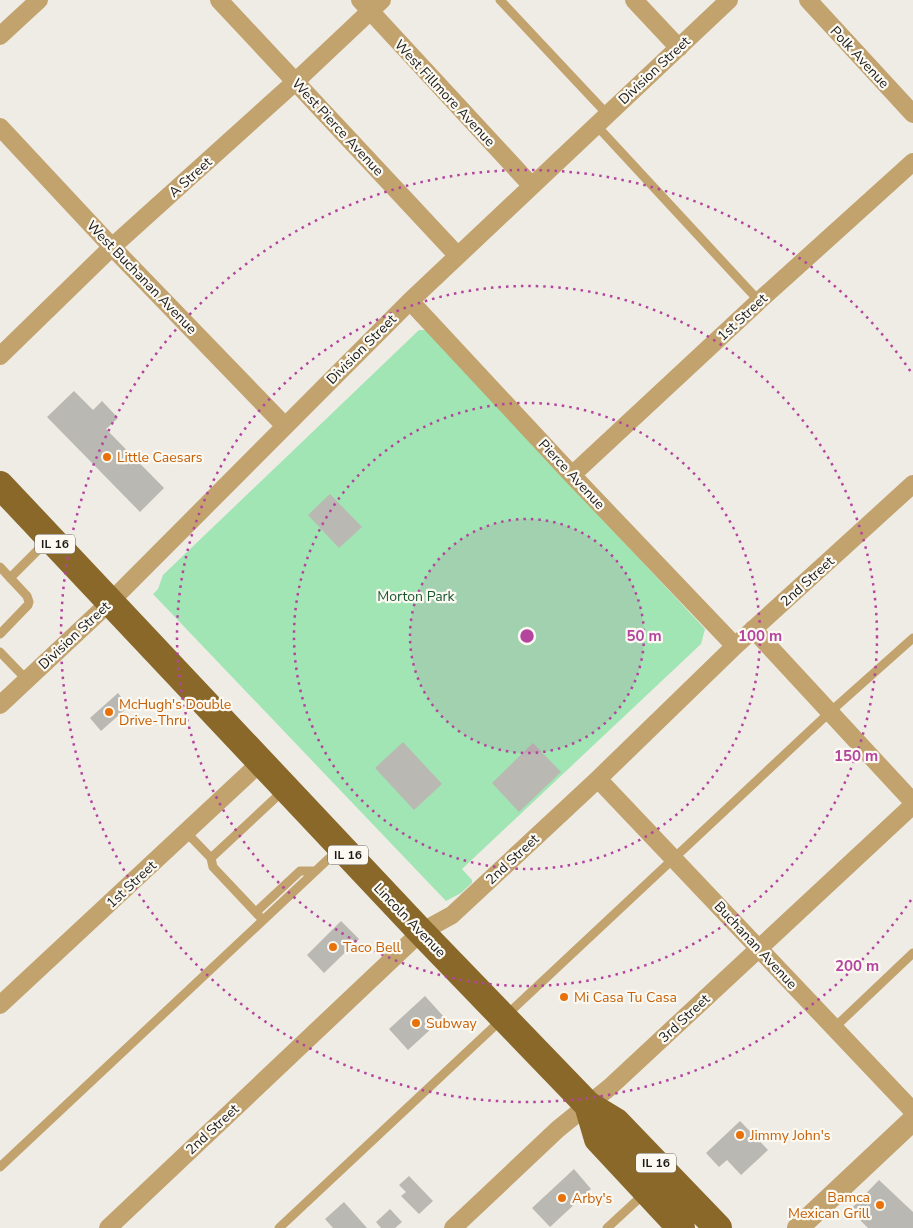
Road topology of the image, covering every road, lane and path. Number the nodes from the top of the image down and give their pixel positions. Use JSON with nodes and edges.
{"nodes":[{"id":1,"x":39,"y":0,"type":"edge"},
{"id":2,"x":219,"y":0,"type":"edge"},
{"id":3,"x":500,"y":0,"type":"edge"},
{"id":4,"x":634,"y":0,"type":"edge"},
{"id":5,"x":729,"y":0,"type":"edge"},
{"id":6,"x":808,"y":0,"type":"edge"},
{"id":7,"x":371,"y":4,"type":"edge"},
{"id":8,"x":0,"y":36,"type":"edge"},
{"id":9,"x":679,"y":48,"type":"junction"},
{"id":10,"x":295,"y":82,"type":"junction"},
{"id":11,"x":913,"y":114,"type":"edge"},
{"id":12,"x":601,"y":120,"type":"junction"},
{"id":13,"x":0,"y":126,"type":"edge"},
{"id":14,"x":913,"y":162,"type":"edge"},
{"id":15,"x":531,"y":186,"type":"junction"},
{"id":16,"x":112,"y":246,"type":"junction"},
{"id":17,"x":457,"y":255,"type":"junction"},
{"id":18,"x":410,"y":301,"type":"junction"},
{"id":19,"x":759,"y":301,"type":"junction"},
{"id":20,"x":0,"y":356,"type":"edge"},
{"id":21,"x":285,"y":426,"type":"junction"},
{"id":22,"x":572,"y":474,"type":"junction"},
{"id":23,"x":913,"y":484,"type":"edge"},
{"id":24,"x":0,"y":485,"type":"edge"},
{"id":25,"x":50,"y":538,"type":"junction"},
{"id":26,"x":0,"y":567,"type":"edge"},
{"id":27,"x":10,"y":578,"type":"junction"},
{"id":28,"x":110,"y":602,"type":"junction"},
{"id":29,"x":753,"y":629,"type":"junction"},
{"id":30,"x":0,"y":634,"type":"edge"},
{"id":31,"x":913,"y":638,"type":"edge"},
{"id":32,"x":735,"y":646,"type":"junction"},
{"id":33,"x":0,"y":652,"type":"edge"},
{"id":34,"x":27,"y":680,"type":"junction"},
{"id":35,"x":0,"y":705,"type":"edge"},
{"id":36,"x":830,"y":712,"type":"junction"},
{"id":37,"x":261,"y":762,"type":"junction"},
{"id":38,"x":598,"y":779,"type":"junction"},
{"id":39,"x":286,"y":789,"type":"junction"},
{"id":40,"x":913,"y":804,"type":"edge"},
{"id":41,"x":186,"y":832,"type":"junction"},
{"id":42,"x":340,"y":847,"type":"junction"},
{"id":43,"x":211,"y":858,"type":"junction"},
{"id":44,"x":674,"y":859,"type":"junction"},
{"id":45,"x":315,"y":871,"type":"junction"},
{"id":46,"x":256,"y":912,"type":"junction"},
{"id":47,"x":263,"y":920,"type":"junction"},
{"id":48,"x":421,"y":932,"type":"junction"},
{"id":49,"x":760,"y":949,"type":"junction"},
{"id":50,"x":913,"y":953,"type":"edge"},
{"id":51,"x":0,"y":1005,"type":"edge"},
{"id":52,"x":504,"y":1018,"type":"junction"},
{"id":53,"x":834,"y":1028,"type":"junction"},
{"id":54,"x":588,"y":1105,"type":"junction"},
{"id":55,"x":913,"y":1112,"type":"edge"},
{"id":56,"x":913,"y":1120,"type":"edge"},
{"id":57,"x":0,"y":1167,"type":"edge"},
{"id":58,"x":647,"y":1191,"type":"junction"},
{"id":59,"x":108,"y":1228,"type":"edge"},
{"id":60,"x":279,"y":1228,"type":"edge"},
{"id":61,"x":453,"y":1228,"type":"edge"},
{"id":62,"x":607,"y":1228,"type":"edge"},
{"id":63,"x":681,"y":1228,"type":"edge"},
{"id":64,"x":718,"y":1228,"type":"edge"},
{"id":65,"x":798,"y":1228,"type":"edge"}],
"edges":[{"from":1,"to":8,"type":"street"},
{"from":2,"to":10,"type":"street","name":"West Pierce Avenue"},
{"from":3,"to":12,"type":"lane"},
{"from":4,"to":9,"type":"street"},
{"from":5,"to":9,"type":"street","name":"Division Street"},
{"from":6,"to":11,"type":"street","name":"Polk Avenue"},
{"from":7,"to":10,"type":"street","name":"A Street"},
{"from":7,"to":15,"type":"street","name":"West Fillmore Avenue"},
{"from":9,"to":12,"type":"street","name":"Division Street"},
{"from":10,"to":16,"type":"street","name":"A Street"},
{"from":10,"to":17,"type":"street","name":"West Pierce Avenue"},
{"from":12,"to":15,"type":"street","name":"Division Street"},
{"from":12,"to":19,"type":"lane"},
{"from":13,"to":16,"type":"street","name":"West Buchanan Avenue"},
{"from":14,"to":19,"type":"street","name":"1st Street"},
{"from":15,"to":17,"type":"street","name":"Division Street"},
{"from":16,"to":20,"type":"street","name":"A Street"},
{"from":16,"to":21,"type":"street","name":"West Buchanan Avenue"},
{"from":17,"to":18,"type":"street","name":"Division Street"},
{"from":18,"to":21,"type":"street","name":"Division Street"},
{"from":18,"to":22,"type":"street","name":"Pierce Avenue"},
{"from":19,"to":22,"type":"street","name":"1st Street"},
{"from":21,"to":28,"type":"street","name":"Division Street"},
{"from":22,"to":32,"type":"street","name":"Pierce Avenue"},
{"from":23,"to":29,"type":"street","name":"2nd Street"},
{"from":24,"to":25,"type":"main road","number":"IL 16"},
{"from":25,"to":27,"type":"lane"},
{"from":25,"to":28,"type":"main road","number":"IL 16"},
{"from":26,"to":27,"type":"lane"},
{"from":27,"to":30,"type":"lane"},
{"from":28,"to":34,"type":"street","name":"Division Street"},
{"from":28,"to":37,"type":"main road","name":"Lincoln Avenue","number":"IL 16"},
{"from":29,"to":32,"type":"street","name":"2nd Street"},
{"from":29,"to":36,"type":"street"},
{"from":31,"to":36,"type":"lane"},
{"from":32,"to":38,"type":"street","name":"2nd Street"},
{"from":33,"to":34,"type":"lane"},
{"from":34,"to":35,"type":"street","name":"Division Street"},
{"from":36,"to":40,"type":"street"},
{"from":36,"to":44,"type":"lane"},
{"from":37,"to":39,"type":"main road","name":"Lincoln Avenue","number":"IL 16"},
{"from":37,"to":41,"type":"street","name":"1st Street"},
{"from":38,"to":44,"type":"street","name":"Buchanan Avenue"},
{"from":38,"to":48,"type":"street","name":"2nd Street"},
{"from":39,"to":42,"type":"main road","name":"Lincoln Avenue","number":"IL 16"},
{"from":39,"to":43,"type":"lane"},
{"from":40,"to":49,"type":"street","name":"3rd Street"},
{"from":41,"to":43,"type":"lane"},
{"from":41,"to":51,"type":"street","name":"1st Street"},
{"from":42,"to":45,"type":"lane"},
{"from":42,"to":48,"type":"main road","name":"Lincoln Avenue","number":"IL 16"},
{"from":43,"to":46,"type":"lane"},
{"from":44,"to":49,"type":"street","name":"Buchanan Avenue"},
{"from":44,"to":52,"type":"lane"},
{"from":45,"to":46,"type":"lane"},
{"from":45,"to":47,"type":"lane"},
{"from":46,"to":47,"type":"lane"},
{"from":47,"to":57,"type":"lane"},
{"from":48,"to":52,"type":"main road","name":"Lincoln Avenue","number":"IL 16"},
{"from":48,"to":59,"type":"street","name":"2nd Street"},
{"from":49,"to":53,"type":"street","name":"Buchanan Avenue"},
{"from":49,"to":54,"type":"street","name":"3rd Street"},
{"from":50,"to":53,"type":"lane"},
{"from":52,"to":54,"type":"main road","name":"Lincoln Avenue","number":"IL 16"},
{"from":52,"to":60,"type":"lane"},
{"from":53,"to":55,"type":"street","name":"Buchanan Avenue"},
{"from":54,"to":58,"type":"main road","name":"Lincoln Avenue","number":"IL 16"},
{"from":54,"to":61,"type":"street","name":"3rd Street"},
{"from":54,"to":64,"type":"main road","name":"Lincoln Avenue","number":"IL 16"},
{"from":56,"to":65,"type":"street"},
{"from":58,"to":62,"type":"lane"},
{"from":58,"to":63,"type":"main road","name":"Lincoln Avenue","number":"IL 16"}]}
